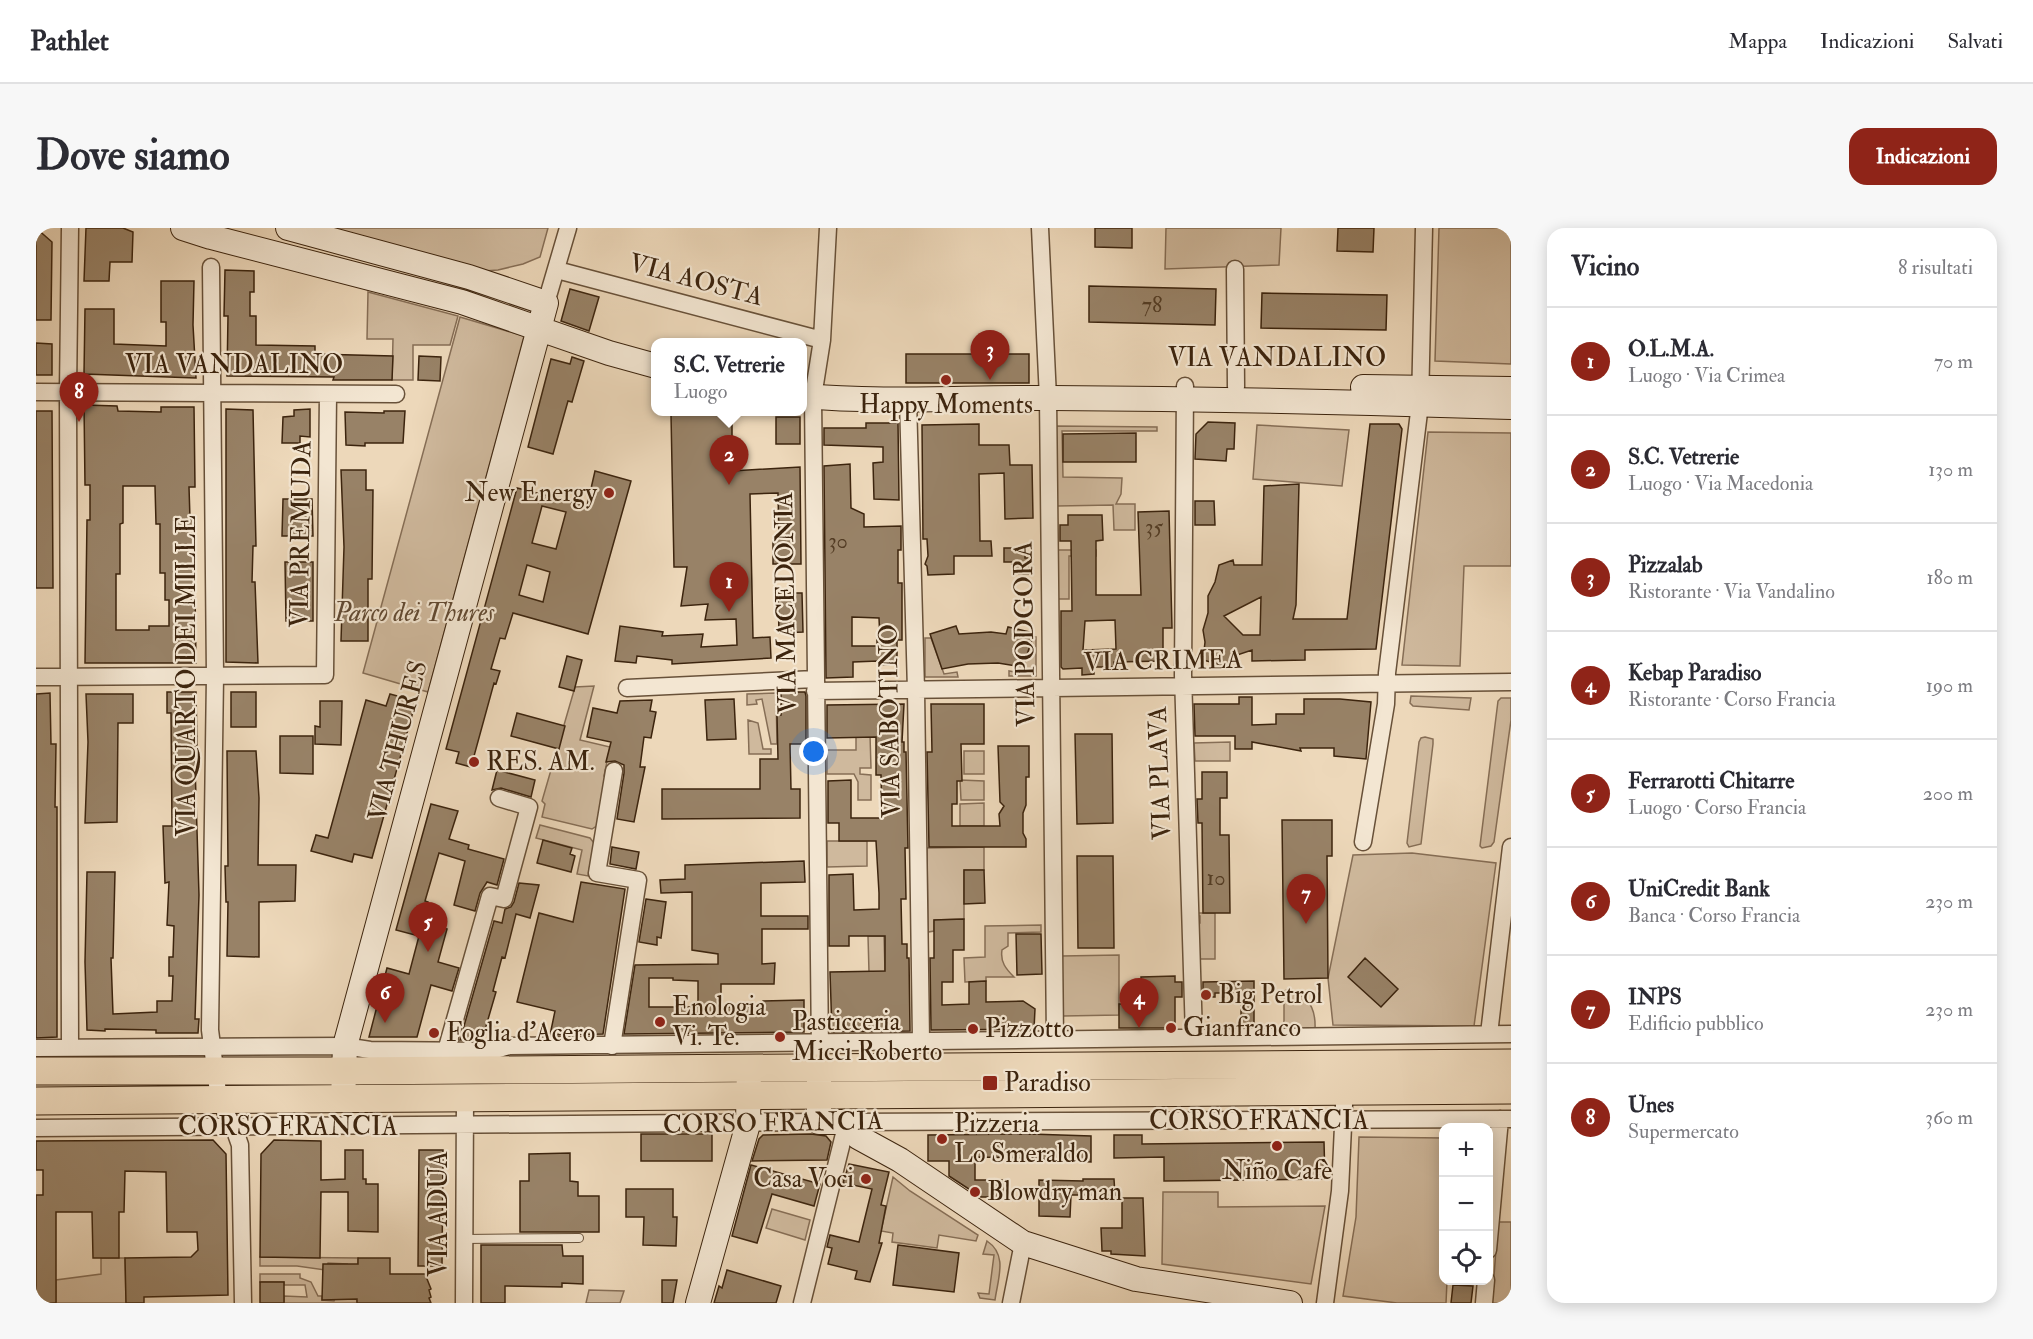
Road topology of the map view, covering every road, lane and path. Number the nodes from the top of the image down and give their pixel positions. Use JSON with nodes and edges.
{"nodes":[{"id":1,"x":183,"y":228,"type":"edge"},
{"id":2,"x":288,"y":228,"type":"edge"},
{"id":3,"x":568,"y":228,"type":"edge"},
{"id":4,"x":828,"y":228,"type":"edge"},
{"id":5,"x":1040,"y":228,"type":"edge"},
{"id":6,"x":1424,"y":228,"type":"edge"},
{"id":7,"x":65,"y":232,"type":"edge"},
{"id":8,"x":208,"y":232,"type":"edge"},
{"id":9,"x":211,"y":267,"type":"dead end"},
{"id":10,"x":1235,"y":269,"type":"dead end"},
{"id":11,"x":557,"y":270,"type":"junction"},
{"id":12,"x":546,"y":303,"type":"junction"},
{"id":13,"x":539,"y":328,"type":"junction"},
{"id":14,"x":822,"y":340,"type":"junction"},
{"id":15,"x":651,"y":365,"type":"edge"},
{"id":16,"x":1236,"y":387,"type":"junction"},
{"id":17,"x":1511,"y":389,"type":"edge"},
{"id":18,"x":36,"y":392,"type":"edge"},
{"id":19,"x":68,"y":392,"type":"junction"},
{"id":20,"x":212,"y":393,"type":"junction"},
{"id":21,"x":1185,"y":393,"type":"junction"},
{"id":22,"x":328,"y":394,"type":"junction"},
{"id":23,"x":396,"y":394,"type":"dead end"},
{"id":24,"x":1420,"y":396,"type":"junction"},
{"id":25,"x":808,"y":397,"type":"edge"},
{"id":26,"x":1048,"y":398,"type":"junction"},
{"id":27,"x":908,"y":400,"type":"junction"},
{"id":28,"x":1511,"y":407,"type":"edge"},
{"id":29,"x":68,"y":676,"type":"junction"},
{"id":30,"x":215,"y":676,"type":"junction"},
{"id":31,"x":36,"y":677,"type":"edge"},
{"id":32,"x":1511,"y":682,"type":"edge"},
{"id":33,"x":1388,"y":683,"type":"junction"},
{"id":34,"x":815,"y":685,"type":"junction"},
{"id":35,"x":1183,"y":686,"type":"junction"},
{"id":36,"x":627,"y":688,"type":"dead end"},
{"id":37,"x":1052,"y":688,"type":"junction"},
{"id":38,"x":916,"y":690,"type":"junction"},
{"id":39,"x":614,"y":771,"type":"dead end"},
{"id":40,"x":499,"y":798,"type":"dead end"},
{"id":41,"x":1363,"y":842,"type":"dead end"},
{"id":42,"x":1511,"y":846,"type":"edge"},
{"id":43,"x":1489,"y":1034,"type":"junction"},
{"id":44,"x":1511,"y":1034,"type":"edge"},
{"id":45,"x":1194,"y":1037,"type":"junction"},
{"id":46,"x":1055,"y":1039,"type":"junction"},
{"id":47,"x":921,"y":1040,"type":"junction"},
{"id":48,"x":820,"y":1041,"type":"junction"},
{"id":49,"x":612,"y":1046,"type":"junction"},
{"id":50,"x":70,"y":1047,"type":"junction"},
{"id":51,"x":36,"y":1048,"type":"edge"},
{"id":52,"x":446,"y":1051,"type":"junction"},
{"id":53,"x":750,"y":1055,"type":"junction"},
{"id":54,"x":344,"y":1058,"type":"junction"},
{"id":55,"x":1511,"y":1063,"type":"edge"},
{"id":56,"x":1345,"y":1065,"type":"junction"},
{"id":57,"x":36,"y":1071,"type":"edge"},
{"id":58,"x":215,"y":1076,"type":"junction"},
{"id":59,"x":819,"y":1081,"type":"junction"},
{"id":60,"x":1511,"y":1090,"type":"edge"},
{"id":61,"x":1345,"y":1092,"type":"junction"},
{"id":62,"x":749,"y":1095,"type":"junction"},
{"id":63,"x":465,"y":1099,"type":"junction"},
{"id":64,"x":343,"y":1100,"type":"junction"},
{"id":65,"x":36,"y":1101,"type":"edge"},
{"id":66,"x":1505,"y":1119,"type":"edge"},
{"id":67,"x":1345,"y":1120,"type":"junction"},
{"id":68,"x":819,"y":1122,"type":"junction"},
{"id":69,"x":847,"y":1122,"type":"junction"},
{"id":70,"x":748,"y":1124,"type":"junction"},
{"id":71,"x":465,"y":1126,"type":"junction"},
{"id":72,"x":343,"y":1127,"type":"junction"},
{"id":73,"x":36,"y":1128,"type":"edge"},
{"id":74,"x":234,"y":1128,"type":"junction"},
{"id":75,"x":1490,"y":1231,"type":"edge"},
{"id":76,"x":579,"y":1238,"type":"dead end"},
{"id":77,"x":464,"y":1239,"type":"junction"},
{"id":78,"x":1023,"y":1243,"type":"junction"},
{"id":79,"x":1486,"y":1285,"type":"edge"},
{"id":80,"x":243,"y":1303,"type":"edge"},
{"id":81,"x":464,"y":1303,"type":"edge"},
{"id":82,"x":698,"y":1303,"type":"edge"},
{"id":83,"x":802,"y":1303,"type":"edge"},
{"id":84,"x":1011,"y":1303,"type":"edge"},
{"id":85,"x":1290,"y":1303,"type":"edge"},
{"id":86,"x":1325,"y":1303,"type":"edge"},
{"id":87,"x":1484,"y":1303,"type":"edge"}],
"edges":[{"from":1,"to":8,"type":"street"},
{"from":2,"to":12,"type":"street"},
{"from":3,"to":11,"type":"street"},
{"from":4,"to":14,"type":"street","name":"VIA MACEDONIA"},
{"from":5,"to":26,"type":"street","name":"VIA PODGORA"},
{"from":6,"to":24,"type":"street"},
{"from":7,"to":19,"type":"street"},
{"from":8,"to":13,"type":"street"},
{"from":9,"to":20,"type":"street","name":"VIA QUARTO DEI MILLE"},
{"from":10,"to":16,"type":"street"},
{"from":11,"to":12,"type":"street"},
{"from":11,"to":14,"type":"street","name":"VIA AOSTA"},
{"from":12,"to":13,"type":"street","name":"VIA THURES"},
{"from":13,"to":15,"type":"street"},
{"from":13,"to":54,"type":"street","name":"VIA THURES"},
{"from":14,"to":25,"type":"street","name":"VIA MACEDONIA"},
{"from":16,"to":21,"type":"street","name":"VIA VANDALINO"},
{"from":16,"to":24,"type":"street","name":"VIA VANDALINO"},
{"from":17,"to":24,"type":"street","name":"VIA VANDALINO"},
{"from":18,"to":19,"type":"street","name":"VIA VANDALINO"},
{"from":19,"to":20,"type":"street","name":"VIA VANDALINO"},
{"from":19,"to":29,"type":"street"},
{"from":20,"to":22,"type":"street","name":"VIA VANDALINO"},
{"from":20,"to":30,"type":"street","name":"VIA QUARTO DEI MILLE"},
{"from":21,"to":24,"type":"street","name":"VIA VANDALINO"},
{"from":21,"to":26,"type":"street","name":"VIA VANDALINO"},
{"from":21,"to":35,"type":"street","name":"VIA PLAVA"},
{"from":22,"to":23,"type":"street","name":"VIA VANDALINO"},
{"from":22,"to":30,"type":"street","name":"VIA PREMUDA"},
{"from":24,"to":28,"type":"street","name":"VIA VANDALINO"},
{"from":24,"to":33,"type":"street"},
{"from":25,"to":27,"type":"street","name":"VIA VANDALINO"},
{"from":25,"to":34,"type":"street","name":"VIA MACEDONIA"},
{"from":26,"to":27,"type":"street","name":"VIA VANDALINO"},
{"from":26,"to":37,"type":"street","name":"VIA PODGORA"},
{"from":27,"to":38,"type":"street","name":"VIA SABOTINO"},
{"from":29,"to":30,"type":"street"},
{"from":29,"to":31,"type":"street"},
{"from":29,"to":50,"type":"street"},
{"from":30,"to":58,"type":"street","name":"VIA QUARTO DEI MILLE"},
{"from":32,"to":33,"type":"street","name":"VIA CRIMEA"},
{"from":33,"to":35,"type":"street","name":"VIA CRIMEA"},
{"from":33,"to":41,"type":"street"},
{"from":34,"to":36,"type":"street","name":"VIA CRIMEA"},
{"from":34,"to":38,"type":"street","name":"VIA CRIMEA"},
{"from":34,"to":48,"type":"street","name":"VIA MACEDONIA"},
{"from":35,"to":37,"type":"street","name":"VIA CRIMEA"},
{"from":35,"to":45,"type":"street","name":"VIA PLAVA"},
{"from":37,"to":38,"type":"street","name":"VIA CRIMEA"},
{"from":37,"to":46,"type":"street","name":"VIA PODGORA"},
{"from":38,"to":47,"type":"street","name":"VIA SABOTINO"},
{"from":39,"to":49,"type":"street"},
{"from":40,"to":52,"type":"street"},
{"from":42,"to":43,"type":"street"},
{"from":43,"to":44,"type":"street","name":"CORSO FRANCIA"},
{"from":43,"to":45,"type":"street","name":"CORSO FRANCIA"},
{"from":45,"to":46,"type":"street","name":"CORSO FRANCIA"},
{"from":46,"to":47,"type":"street","name":"CORSO FRANCIA"},
{"from":47,"to":48,"type":"street","name":"CORSO FRANCIA"},
{"from":48,"to":53,"type":"street","name":"CORSO FRANCIA"},
{"from":48,"to":59,"type":"street","name":"VIA MACEDONIA"},
{"from":49,"to":52,"type":"street","name":"CORSO FRANCIA"},
{"from":49,"to":53,"type":"street","name":"CORSO FRANCIA"},
{"from":50,"to":51,"type":"street","name":"CORSO FRANCIA"},
{"from":50,"to":58,"type":"street","name":"CORSO FRANCIA"},
{"from":52,"to":54,"type":"street","name":"CORSO FRANCIA"},
{"from":53,"to":54,"type":"main road","name":"CORSO FRANCIA"},
{"from":53,"to":59,"type":"main road","name":"CORSO FRANCIA"},
{"from":53,"to":62,"type":"street"},
{"from":54,"to":58,"type":"main road","name":"CORSO FRANCIA"},
{"from":54,"to":64,"type":"street","name":"VIA THURES"},
{"from":55,"to":56,"type":"main road","name":"CORSO FRANCIA"},
{"from":56,"to":59,"type":"main road","name":"CORSO FRANCIA"},
{"from":56,"to":61,"type":"street"},
{"from":57,"to":58,"type":"main road","name":"CORSO FRANCIA"},
{"from":58,"to":64,"type":"main road","name":"CORSO FRANCIA"},
{"from":58,"to":65,"type":"main road","name":"CORSO FRANCIA"},
{"from":58,"to":74,"type":"street"},
{"from":59,"to":61,"type":"main road","name":"CORSO FRANCIA"},
{"from":59,"to":62,"type":"main road","name":"CORSO FRANCIA"},
{"from":59,"to":68,"type":"street","name":"VIA MACEDONIA"},
{"from":60,"to":61,"type":"main road","name":"CORSO FRANCIA"},
{"from":61,"to":67,"type":"street"},
{"from":62,"to":63,"type":"main road","name":"CORSO FRANCIA"},
{"from":62,"to":70,"type":"street"},
{"from":63,"to":64,"type":"main road","name":"CORSO FRANCIA"},
{"from":63,"to":71,"type":"street","name":"VIA ADUA"},
{"from":64,"to":72,"type":"street","name":"VIA THURES"},
{"from":66,"to":67,"type":"street","name":"CORSO FRANCIA"},
{"from":66,"to":75,"type":"street"},
{"from":67,"to":69,"type":"street","name":"CORSO FRANCIA"},
{"from":67,"to":86,"type":"street"},
{"from":68,"to":69,"type":"street","name":"CORSO FRANCIA"},
{"from":68,"to":70,"type":"street","name":"CORSO FRANCIA"},
{"from":69,"to":78,"type":"street"},
{"from":69,"to":83,"type":"street"},
{"from":70,"to":71,"type":"street","name":"CORSO FRANCIA"},
{"from":70,"to":82,"type":"street"},
{"from":71,"to":72,"type":"street","name":"CORSO FRANCIA"},
{"from":71,"to":77,"type":"street","name":"VIA ADUA"},
{"from":72,"to":74,"type":"street","name":"CORSO FRANCIA"},
{"from":73,"to":74,"type":"street","name":"CORSO FRANCIA"},
{"from":74,"to":80,"type":"street"},
{"from":76,"to":77,"type":"lane"},
{"from":77,"to":81,"type":"street","name":"VIA ADUA"},
{"from":78,"to":84,"type":"street"},
{"from":78,"to":85,"type":"street"},
{"from":79,"to":87,"type":"street"}]}
